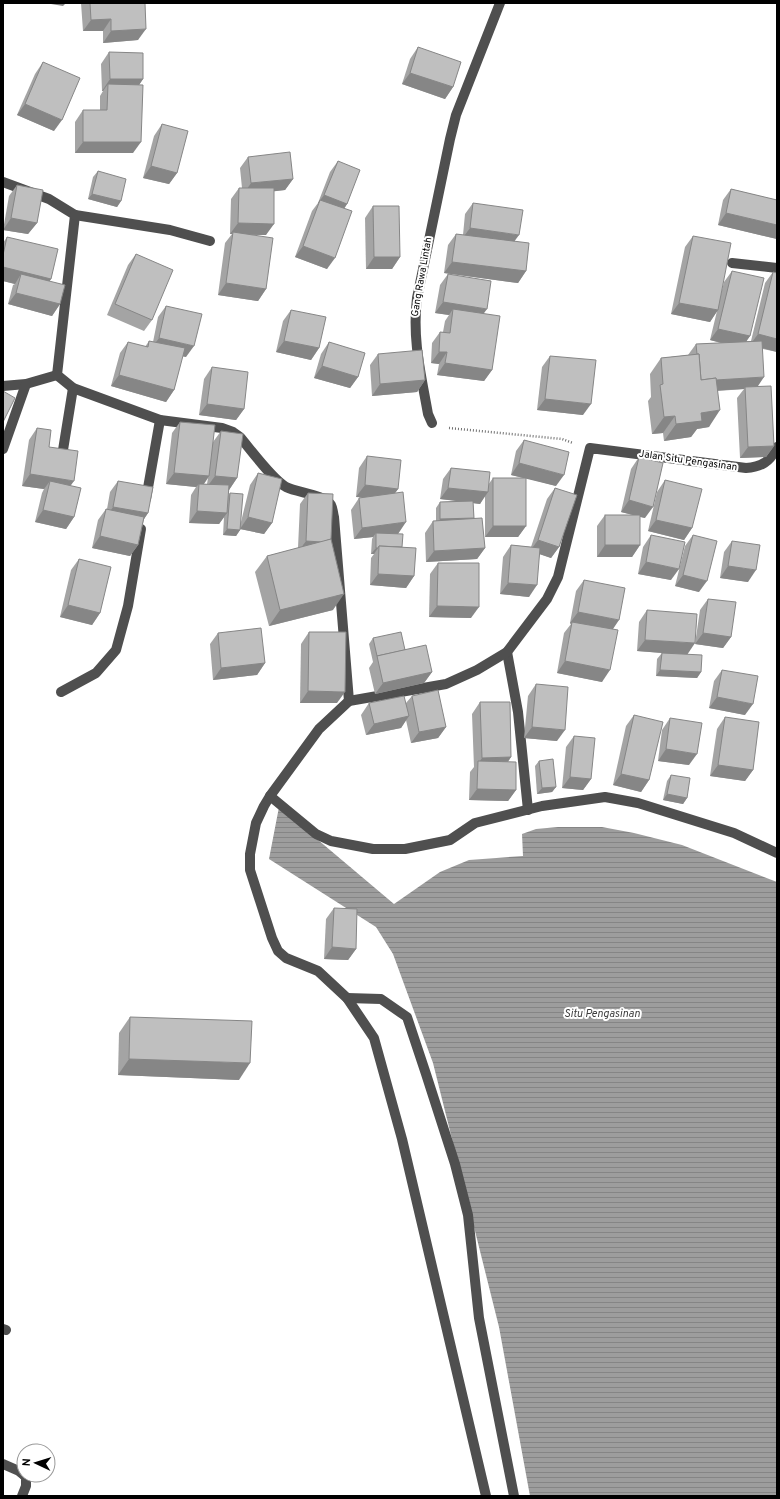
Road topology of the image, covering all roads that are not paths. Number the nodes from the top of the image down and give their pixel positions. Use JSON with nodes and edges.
{"nodes":[{"id":1,"x":500,"y":3,"type":"edge"},
{"id":2,"x":3,"y":182,"type":"edge"},
{"id":3,"x":75,"y":214,"type":"junction"},
{"id":4,"x":210,"y":241,"type":"dead end"},
{"id":5,"x":732,"y":263,"type":"dead end"},
{"id":6,"x":777,"y":268,"type":"edge"},
{"id":7,"x":56,"y":375,"type":"junction"},
{"id":8,"x":26,"y":384,"type":"junction"},
{"id":9,"x":3,"y":386,"type":"edge"},
{"id":10,"x":73,"y":388,"type":"junction"},
{"id":11,"x":160,"y":420,"type":"junction"},
{"id":12,"x":432,"y":423,"type":"road end"},
{"id":13,"x":777,"y":447,"type":"edge"},
{"id":14,"x":3,"y":449,"type":"edge"},
{"id":15,"x":63,"y":450,"type":"edge"},
{"id":16,"x":145,"y":505,"type":"edge"},
{"id":17,"x":143,"y":521,"type":"edge"},
{"id":18,"x":507,"y":652,"type":"junction"},
{"id":19,"x":61,"y":692,"type":"dead end"},
{"id":20,"x":349,"y":701,"type":"junction"},
{"id":21,"x":270,"y":796,"type":"junction"},
{"id":22,"x":528,"y":810,"type":"junction"},
{"id":23,"x":777,"y":853,"type":"edge"},
{"id":24,"x":347,"y":998,"type":"junction"},
{"id":25,"x":3,"y":1464,"type":"edge"},
{"id":26,"x":16,"y":1470,"type":"edge"},
{"id":27,"x":26,"y":1483,"type":"edge"},
{"id":28,"x":22,"y":1496,"type":"edge"},
{"id":29,"x":486,"y":1496,"type":"edge"},
{"id":30,"x":514,"y":1496,"type":"edge"}],
"edges":[{"from":1,"to":12,"type":"street","name":"Gang Rawa Lintah"},
{"from":2,"to":3,"type":"street"},
{"from":3,"to":4,"type":"street"},
{"from":3,"to":7,"type":"street"},
{"from":5,"to":6,"type":"street"},
{"from":7,"to":8,"type":"street"},
{"from":7,"to":10,"type":"street"},
{"from":8,"to":9,"type":"street"},
{"from":8,"to":14,"type":"street"},
{"from":10,"to":11,"type":"street"},
{"from":10,"to":15,"type":"street"},
{"from":11,"to":16,"type":"street"},
{"from":11,"to":20,"type":"street"},
{"from":13,"to":18,"type":"street","name":"Jalan Situ Pengasinan"},
{"from":17,"to":19,"type":"street"},
{"from":18,"to":20,"type":"street"},
{"from":18,"to":22,"type":"street"},
{"from":20,"to":21,"type":"street"},
{"from":21,"to":22,"type":"street"},
{"from":21,"to":24,"type":"street"},
{"from":22,"to":23,"type":"street"},
{"from":24,"to":29,"type":"street"},
{"from":24,"to":30,"type":"street"},
{"from":25,"to":26,"type":"street"},
{"from":27,"to":28,"type":"street"}]}
